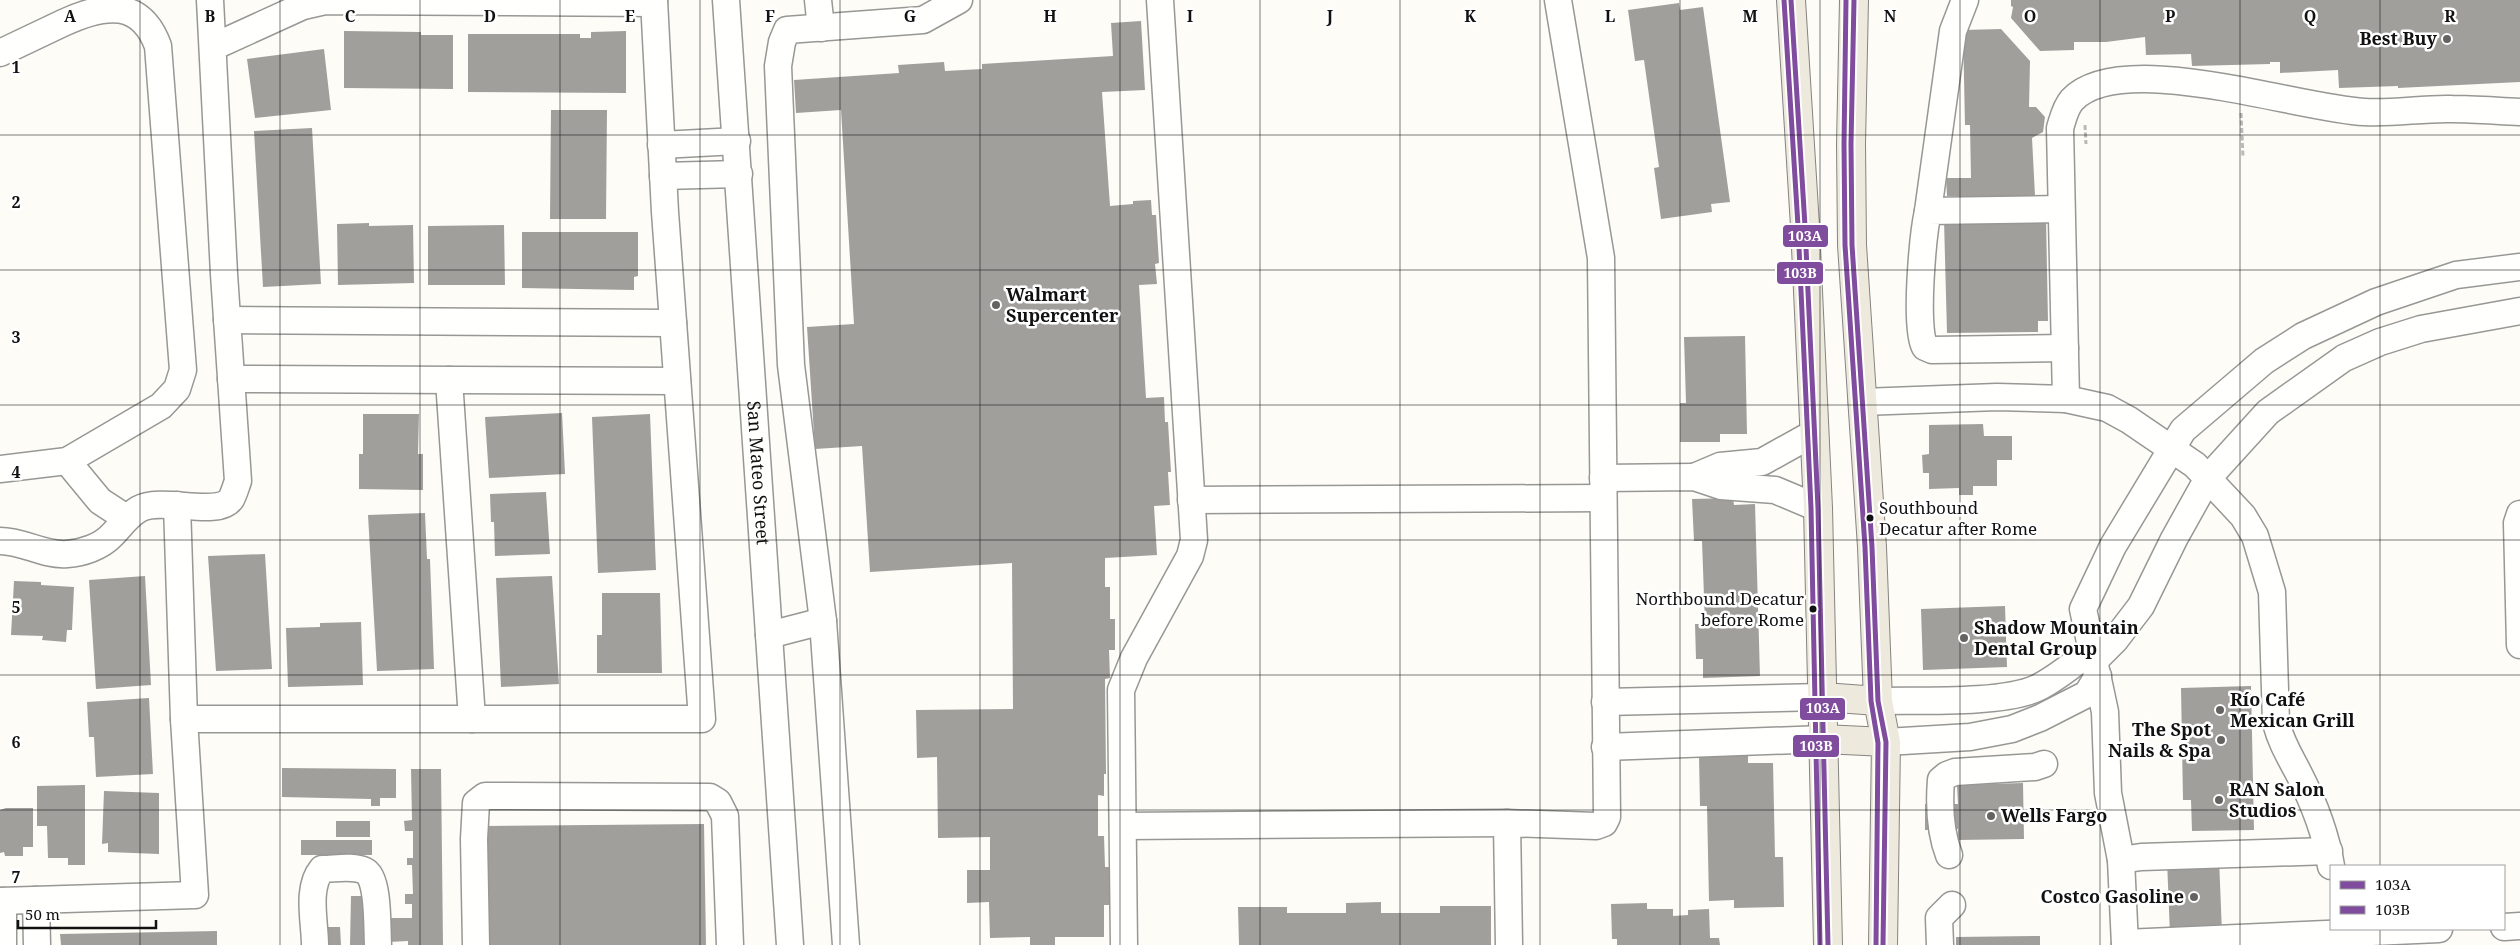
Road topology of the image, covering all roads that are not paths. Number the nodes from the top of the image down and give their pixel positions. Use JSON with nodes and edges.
{"nodes":[{"id":1,"x":210,"y":0,"type":"edge"},
{"id":2,"x":726,"y":0,"type":"edge"},
{"id":3,"x":818,"y":0,"type":"edge"},
{"id":4,"x":959,"y":0,"type":"edge"},
{"id":5,"x":1160,"y":0,"type":"edge"},
{"id":6,"x":1558,"y":0,"type":"edge"},
{"id":7,"x":1791,"y":0,"type":"edge"},
{"id":8,"x":1854,"y":0,"type":"edge"},
{"id":9,"x":1965,"y":0,"type":"edge"},
{"id":10,"x":654,"y":1,"type":"edge"},
{"id":11,"x":821,"y":28,"type":"junction"},
{"id":12,"x":213,"y":47,"type":"junction"},
{"id":13,"x":0,"y":53,"type":"edge"},
{"id":14,"x":2520,"y":112,"type":"edge"},
{"id":15,"x":737,"y":141,"type":"junction"},
{"id":16,"x":661,"y":145,"type":"junction"},
{"id":17,"x":739,"y":174,"type":"junction"},
{"id":18,"x":663,"y":176,"type":"junction"},
{"id":19,"x":2061,"y":209,"type":"junction"},
{"id":20,"x":1928,"y":211,"type":"junction"},
{"id":21,"x":2520,"y":267,"type":"edge"},
{"id":22,"x":2520,"y":311,"type":"edge"},
{"id":23,"x":227,"y":320,"type":"junction"},
{"id":24,"x":673,"y":323,"type":"junction"},
{"id":25,"x":2065,"y":348,"type":"junction"},
{"id":26,"x":231,"y":379,"type":"junction"},
{"id":27,"x":449,"y":380,"type":"junction"},
{"id":28,"x":677,"y":381,"type":"junction"},
{"id":29,"x":2066,"y":399,"type":"junction"},
{"id":30,"x":1862,"y":402,"type":"junction"},
{"id":31,"x":1814,"y":433,"type":"junction"},
{"id":32,"x":2173,"y":449,"type":"junction"},
{"id":33,"x":67,"y":461,"type":"junction"},
{"id":34,"x":0,"y":469,"type":"edge"},
{"id":35,"x":1694,"y":476,"type":"junction"},
{"id":36,"x":2208,"y":478,"type":"junction"},
{"id":37,"x":1603,"y":488,"type":"junction"},
{"id":38,"x":1191,"y":500,"type":"junction"},
{"id":39,"x":177,"y":505,"type":"junction"},
{"id":40,"x":1818,"y":508,"type":"junction"},
{"id":41,"x":2520,"y":514,"type":"edge"},
{"id":42,"x":126,"y":518,"type":"junction"},
{"id":43,"x":0,"y":541,"type":"edge"},
{"id":44,"x":823,"y":621,"type":"junction"},
{"id":45,"x":769,"y":635,"type":"junction"},
{"id":46,"x":2520,"y":645,"type":"edge"},
{"id":47,"x":2094,"y":663,"type":"junction"},
{"id":48,"x":1822,"y":697,"type":"junction"},
{"id":49,"x":1878,"y":701,"type":"junction"},
{"id":50,"x":1605,"y":702,"type":"junction"},
{"id":51,"x":184,"y":719,"type":"junction"},
{"id":52,"x":472,"y":719,"type":"junction"},
{"id":53,"x":1822,"y":739,"type":"junction"},
{"id":54,"x":1886,"y":742,"type":"junction"},
{"id":55,"x":1606,"y":747,"type":"junction"},
{"id":56,"x":2044,"y":764,"type":"dead end"},
{"id":57,"x":1507,"y":823,"type":"junction"},
{"id":58,"x":1123,"y":826,"type":"junction"},
{"id":59,"x":1949,"y":855,"type":"dead end"},
{"id":60,"x":2330,"y":859,"type":"edge"},
{"id":61,"x":2120,"y":860,"type":"junction"},
{"id":62,"x":1827,"y":865,"type":"junction"},
{"id":63,"x":36,"y":900,"type":"junction"},
{"id":64,"x":2,"y":901,"type":"edge"},
{"id":65,"x":1952,"y":906,"type":"dead end"},
{"id":66,"x":2520,"y":926,"type":"edge"},
{"id":67,"x":2505,"y":927,"type":"edge"},
{"id":68,"x":2422,"y":930,"type":"edge"},
{"id":69,"x":2339,"y":935,"type":"edge"},
{"id":70,"x":2125,"y":944,"type":"edge"},
{"id":71,"x":4,"y":945,"type":"edge"},
{"id":72,"x":37,"y":945,"type":"edge"},
{"id":73,"x":315,"y":945,"type":"edge"},
{"id":74,"x":378,"y":945,"type":"edge"},
{"id":75,"x":476,"y":945,"type":"edge"},
{"id":76,"x":730,"y":945,"type":"edge"},
{"id":77,"x":790,"y":945,"type":"edge"},
{"id":78,"x":846,"y":945,"type":"edge"},
{"id":79,"x":1124,"y":945,"type":"edge"},
{"id":80,"x":1509,"y":945,"type":"edge"},
{"id":81,"x":1828,"y":945,"type":"edge"},
{"id":82,"x":1846,"y":945,"type":"edge"},
{"id":83,"x":1883,"y":945,"type":"edge"},
{"id":84,"x":1940,"y":945,"type":"edge"}],
"edges":[{"from":1,"to":12,"type":"street"},
{"from":2,"to":15,"type":"street","name":"San Mateo Street"},
{"from":3,"to":11,"type":"street"},
{"from":4,"to":11,"type":"street"},
{"from":5,"to":38,"type":"street"},
{"from":6,"to":37,"type":"street"},
{"from":7,"to":31,"type":"main road"},
{"from":8,"to":30,"type":"main road"},
{"from":9,"to":20,"type":"street"},
{"from":10,"to":12,"type":"street"},
{"from":10,"to":16,"type":"street"},
{"from":11,"to":44,"type":"street"},
{"from":12,"to":23,"type":"street"},
{"from":13,"to":33,"type":"street"},
{"from":14,"to":19,"type":"street"},
{"from":15,"to":16,"type":"street"},
{"from":15,"to":17,"type":"street","name":"San Mateo Street"},
{"from":16,"to":18,"type":"street"},
{"from":17,"to":18,"type":"street"},
{"from":17,"to":45,"type":"street","name":"San Mateo Street"},
{"from":18,"to":24,"type":"street"},
{"from":19,"to":20,"type":"street"},
{"from":19,"to":25,"type":"street"},
{"from":20,"to":25,"type":"street"},
{"from":21,"to":32,"type":"street"},
{"from":22,"to":36,"type":"street"},
{"from":23,"to":24,"type":"street"},
{"from":23,"to":26,"type":"street"},
{"from":24,"to":28,"type":"street"},
{"from":25,"to":29,"type":"street"},
{"from":26,"to":27,"type":"street"},
{"from":26,"to":39,"type":"street"},
{"from":27,"to":28,"type":"street"},
{"from":27,"to":52,"type":"street"},
{"from":28,"to":52,"type":"street"},
{"from":29,"to":30,"type":"street"},
{"from":29,"to":32,"type":"street"},
{"from":30,"to":49,"type":"main road"},
{"from":31,"to":35,"type":"street"},
{"from":31,"to":40,"type":"main road"},
{"from":32,"to":36,"type":"street"},
{"from":32,"to":47,"type":"street"},
{"from":33,"to":34,"type":"street"},
{"from":33,"to":42,"type":"street"},
{"from":35,"to":37,"type":"street"},
{"from":35,"to":40,"type":"street"},
{"from":36,"to":47,"type":"street"},
{"from":36,"to":60,"type":"street"},
{"from":37,"to":38,"type":"street"},
{"from":37,"to":50,"type":"street"},
{"from":38,"to":58,"type":"street"},
{"from":39,"to":42,"type":"street"},
{"from":39,"to":51,"type":"street"},
{"from":40,"to":48,"type":"main road"},
{"from":41,"to":46,"type":"street"},
{"from":42,"to":43,"type":"street"},
{"from":44,"to":45,"type":"street"},
{"from":44,"to":78,"type":"street"},
{"from":45,"to":77,"type":"street","name":"San Mateo Street"},
{"from":47,"to":49,"type":"street"},
{"from":47,"to":54,"type":"street"},
{"from":47,"to":61,"type":"street"},
{"from":48,"to":49,"type":"main road"},
{"from":48,"to":50,"type":"street"},
{"from":48,"to":53,"type":"main road"},
{"from":49,"to":54,"type":"main road"},
{"from":50,"to":55,"type":"street"},
{"from":51,"to":52,"type":"street"},
{"from":51,"to":63,"type":"street"},
{"from":53,"to":54,"type":"main road"},
{"from":53,"to":55,"type":"street"},
{"from":53,"to":62,"type":"main road"},
{"from":54,"to":83,"type":"main road"},
{"from":55,"to":57,"type":"street"},
{"from":56,"to":59,"type":"street"},
{"from":57,"to":58,"type":"street"},
{"from":57,"to":80,"type":"street"},
{"from":58,"to":79,"type":"street"},
{"from":60,"to":61,"type":"street"},
{"from":61,"to":70,"type":"street"},
{"from":62,"to":81,"type":"main road"},
{"from":62,"to":82,"type":"main road"},
{"from":63,"to":64,"type":"street"},
{"from":63,"to":72,"type":"street"},
{"from":64,"to":71,"type":"street"},
{"from":65,"to":84,"type":"street"},
{"from":66,"to":67,"type":"street"},
{"from":68,"to":69,"type":"street"},
{"from":69,"to":70,"type":"street"},
{"from":73,"to":74,"type":"street"},
{"from":75,"to":76,"type":"street"}]}
